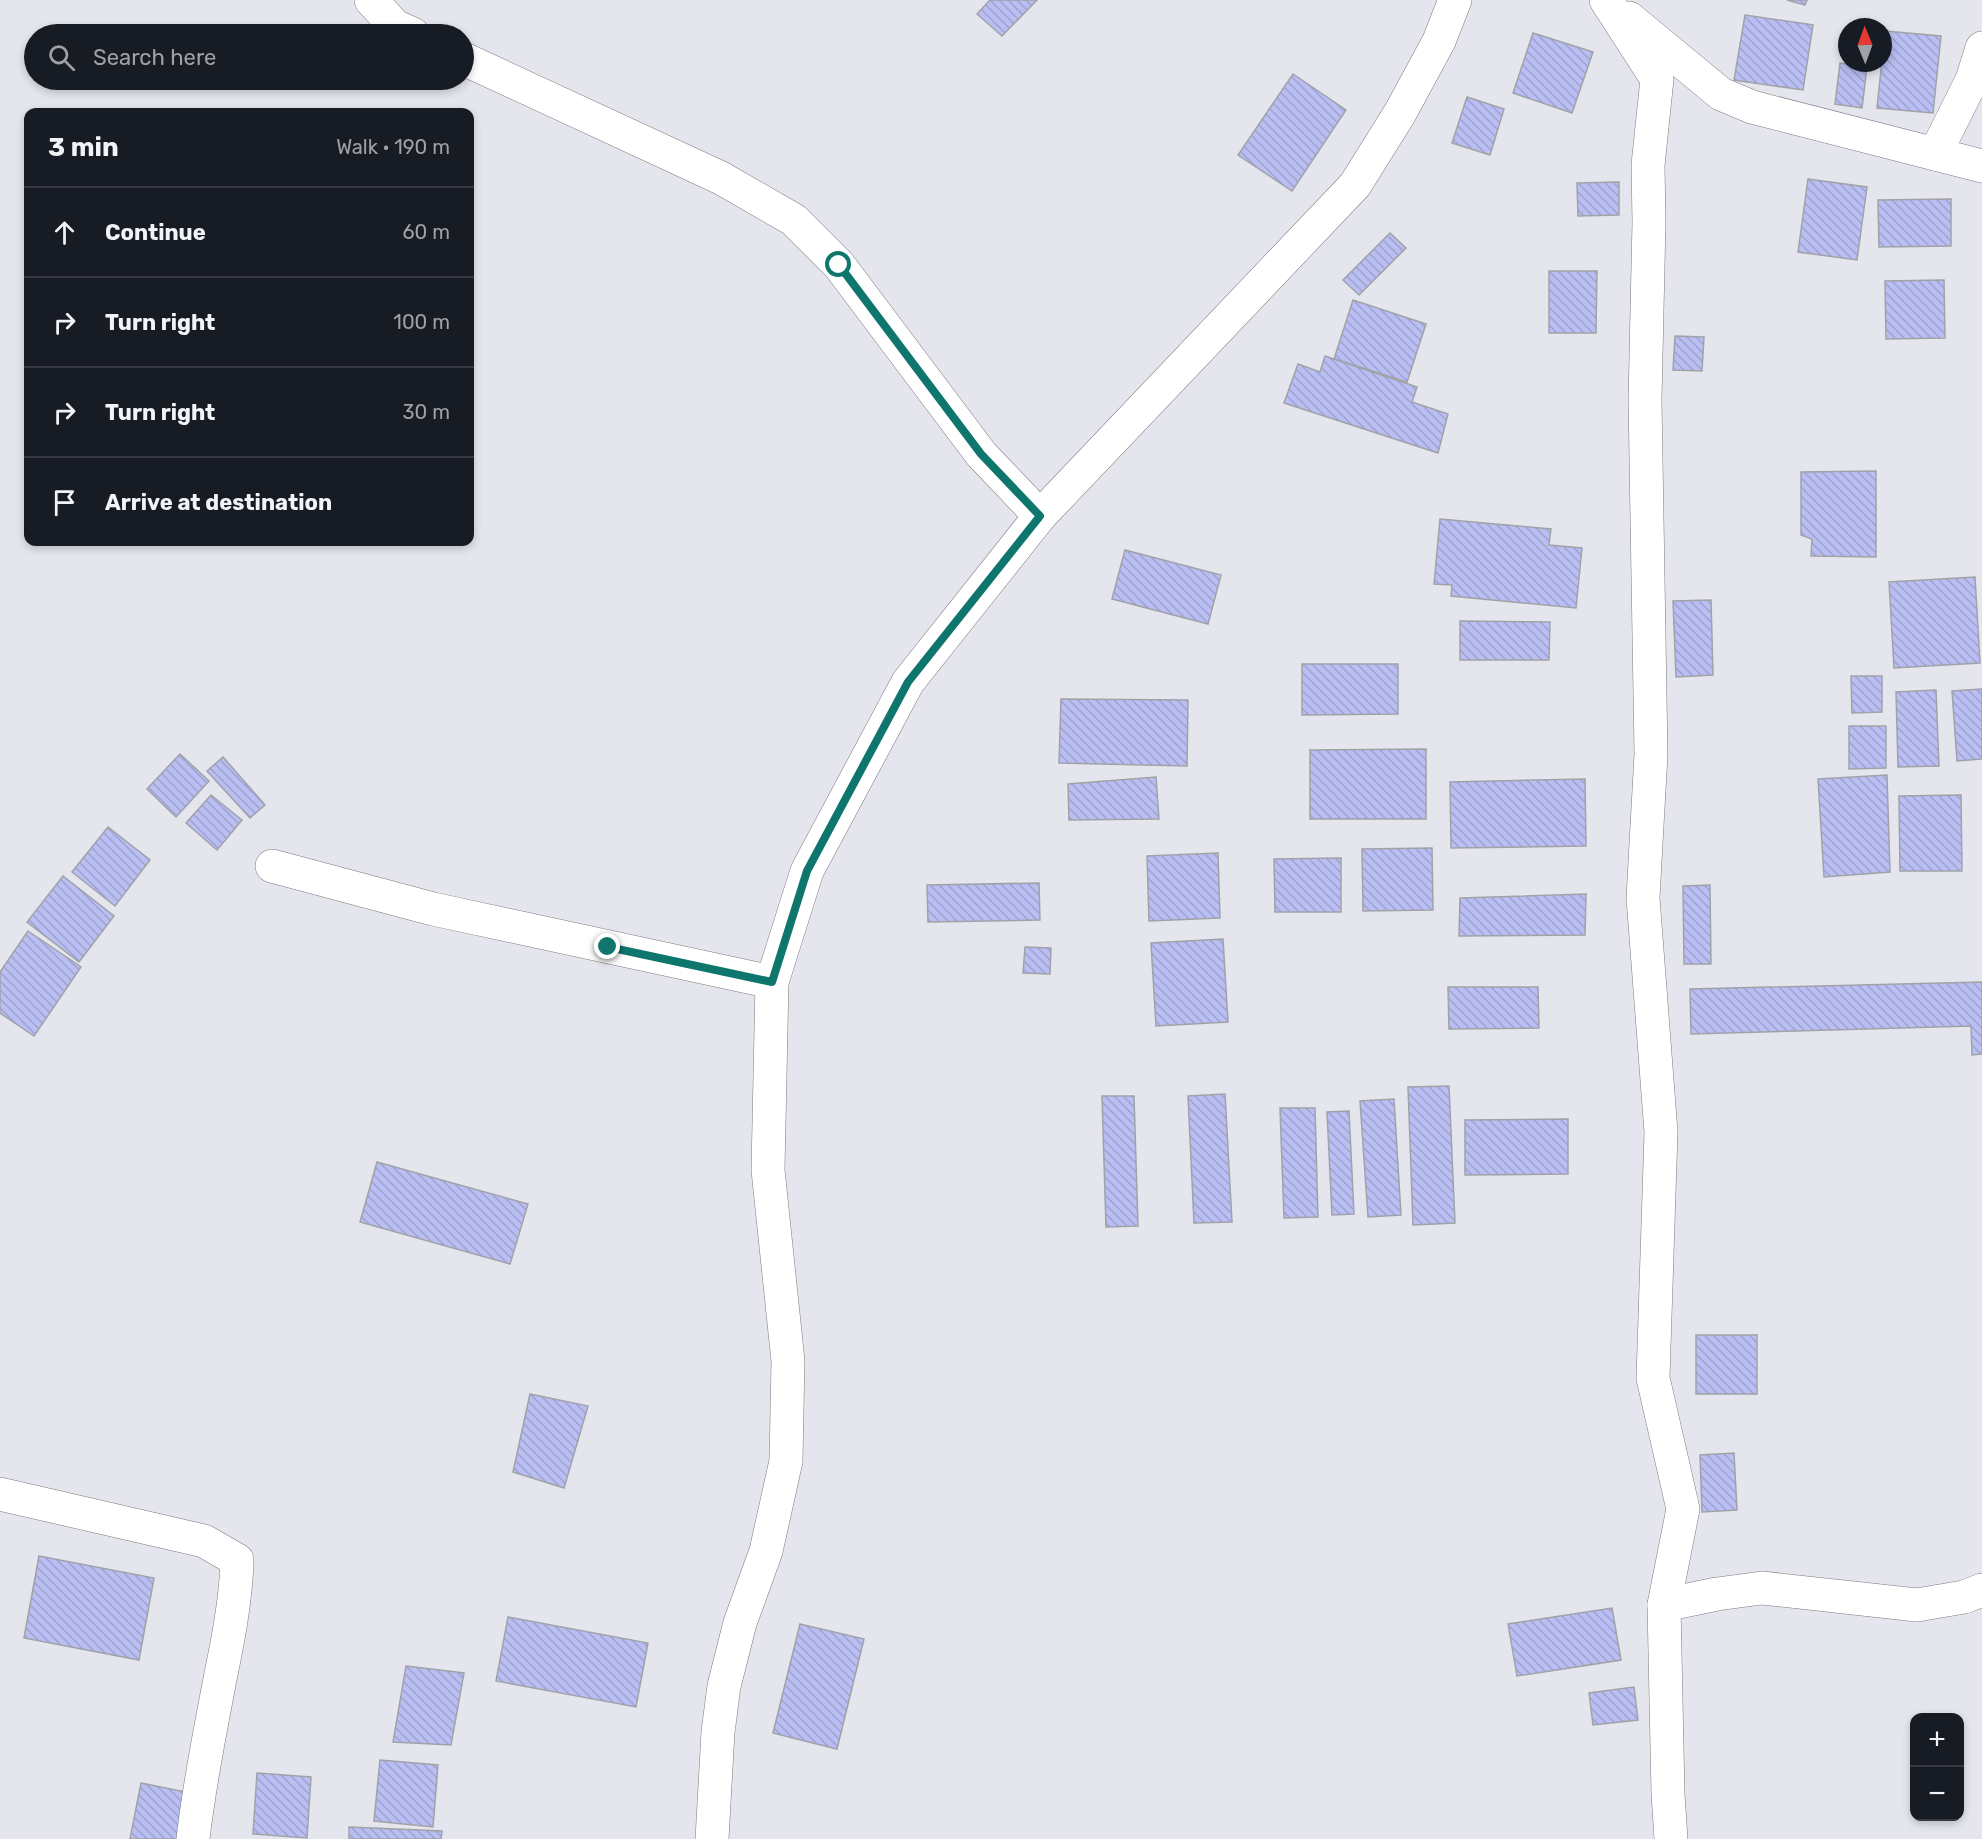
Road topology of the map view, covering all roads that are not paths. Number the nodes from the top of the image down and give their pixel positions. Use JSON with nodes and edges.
{"nodes":[{"id":1,"x":371,"y":0,"type":"edge"},
{"id":2,"x":1455,"y":0,"type":"edge"},
{"id":3,"x":1607,"y":0,"type":"edge"},
{"id":4,"x":393,"y":24,"type":"edge"},
{"id":5,"x":1982,"y":48,"type":"edge"},
{"id":6,"x":474,"y":64,"type":"edge"},
{"id":7,"x":1935,"y":154,"type":"junction"},
{"id":8,"x":1982,"y":166,"type":"edge"},
{"id":9,"x":1040,"y":516,"type":"junction"},
{"id":10,"x":272,"y":866,"type":"dead end"},
{"id":11,"x":772,"y":982,"type":"junction"},
{"id":12,"x":0,"y":1494,"type":"edge"},
{"id":13,"x":1982,"y":1590,"type":"edge"},
{"id":14,"x":1664,"y":1605,"type":"junction"},
{"id":15,"x":193,"y":1839,"type":"edge"},
{"id":16,"x":712,"y":1839,"type":"edge"},
{"id":17,"x":1671,"y":1839,"type":"edge"}],
"edges":[{"from":1,"to":4,"type":"street"},
{"from":2,"to":9,"type":"street"},
{"from":3,"to":7,"type":"street"},
{"from":3,"to":14,"type":"street"},
{"from":5,"to":7,"type":"street"},
{"from":6,"to":9,"type":"street"},
{"from":7,"to":8,"type":"street"},
{"from":9,"to":11,"type":"street"},
{"from":10,"to":11,"type":"street"},
{"from":11,"to":16,"type":"street"},
{"from":12,"to":15,"type":"street"},
{"from":13,"to":14,"type":"street"},
{"from":14,"to":17,"type":"street"}]}
